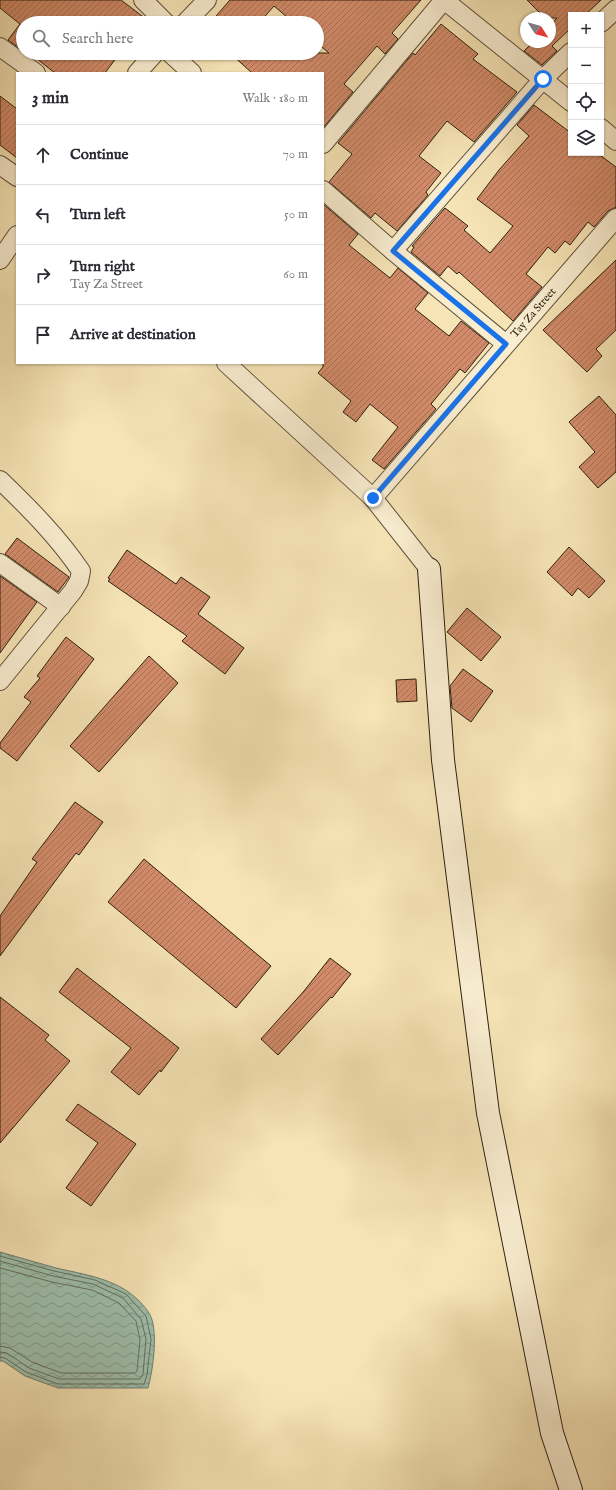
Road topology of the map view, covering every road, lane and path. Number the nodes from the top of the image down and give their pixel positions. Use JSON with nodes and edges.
{"nodes":[{"id":1,"x":143,"y":0,"type":"edge"},
{"id":2,"x":207,"y":0,"type":"edge"},
{"id":3,"x":444,"y":0,"type":"edge"},
{"id":4,"x":616,"y":9,"type":"edge"},
{"id":5,"x":159,"y":16,"type":"edge"},
{"id":6,"x":192,"y":16,"type":"edge"},
{"id":7,"x":604,"y":20,"type":"edge"},
{"id":8,"x":0,"y":47,"type":"edge"},
{"id":9,"x":568,"y":55,"type":"edge"},
{"id":10,"x":16,"y":59,"type":"edge"},
{"id":11,"x":18,"y":60,"type":"edge"},
{"id":12,"x":149,"y":60,"type":"edge"},
{"id":13,"x":178,"y":60,"type":"edge"},
{"id":14,"x":35,"y":72,"type":"edge"},
{"id":15,"x":138,"y":72,"type":"edge"},
{"id":16,"x":191,"y":72,"type":"edge"},
{"id":17,"x":543,"y":79,"type":"junction"},
{"id":18,"x":568,"y":100,"type":"edge"},
{"id":19,"x":604,"y":130,"type":"edge"},
{"id":20,"x":616,"y":140,"type":"edge"},
{"id":21,"x":324,"y":143,"type":"edge"},
{"id":22,"x":0,"y":166,"type":"edge"},
{"id":23,"x":16,"y":176,"type":"edge"},
{"id":24,"x":324,"y":191,"type":"edge"},
{"id":25,"x":616,"y":218,"type":"edge"},
{"id":26,"x":16,"y":237,"type":"edge"},
{"id":27,"x":393,"y":251,"type":"junction"},
{"id":28,"x":0,"y":260,"type":"edge"},
{"id":29,"x":506,"y":344,"type":"junction"},
{"id":30,"x":227,"y":364,"type":"edge"},
{"id":31,"x":0,"y":480,"type":"edge"},
{"id":32,"x":373,"y":498,"type":"junction"},
{"id":33,"x":0,"y":563,"type":"edge"},
{"id":34,"x":429,"y":569,"type":"joint"},
{"id":35,"x":61,"y":607,"type":"junction"},
{"id":36,"x":0,"y":680,"type":"edge"},
{"id":37,"x":571,"y":1490,"type":"edge"}],
"edges":[{"from":1,"to":5,"type":"street"},
{"from":2,"to":6,"type":"street"},
{"from":3,"to":17,"type":"street"},
{"from":3,"to":21,"type":"street"},
{"from":4,"to":7,"type":"street"},
{"from":8,"to":10,"type":"street"},
{"from":9,"to":17,"type":"street"},
{"from":11,"to":14,"type":"street"},
{"from":12,"to":15,"type":"street"},
{"from":13,"to":16,"type":"street"},
{"from":17,"to":18,"type":"street"},
{"from":17,"to":27,"type":"street"},
{"from":19,"to":20,"type":"street"},
{"from":22,"to":23,"type":"street"},
{"from":24,"to":27,"type":"street"},
{"from":25,"to":29,"type":"street","name":"Tay Za Street"},
{"from":26,"to":28,"type":"street"},
{"from":27,"to":29,"type":"street"},
{"from":29,"to":32,"type":"street","name":"Tay Za Street"},
{"from":30,"to":32,"type":"street"},
{"from":31,"to":35,"type":"street"},
{"from":32,"to":34,"type":"street"},
{"from":33,"to":35,"type":"street"},
{"from":34,"to":37,"type":"street"},
{"from":35,"to":36,"type":"street"}]}
